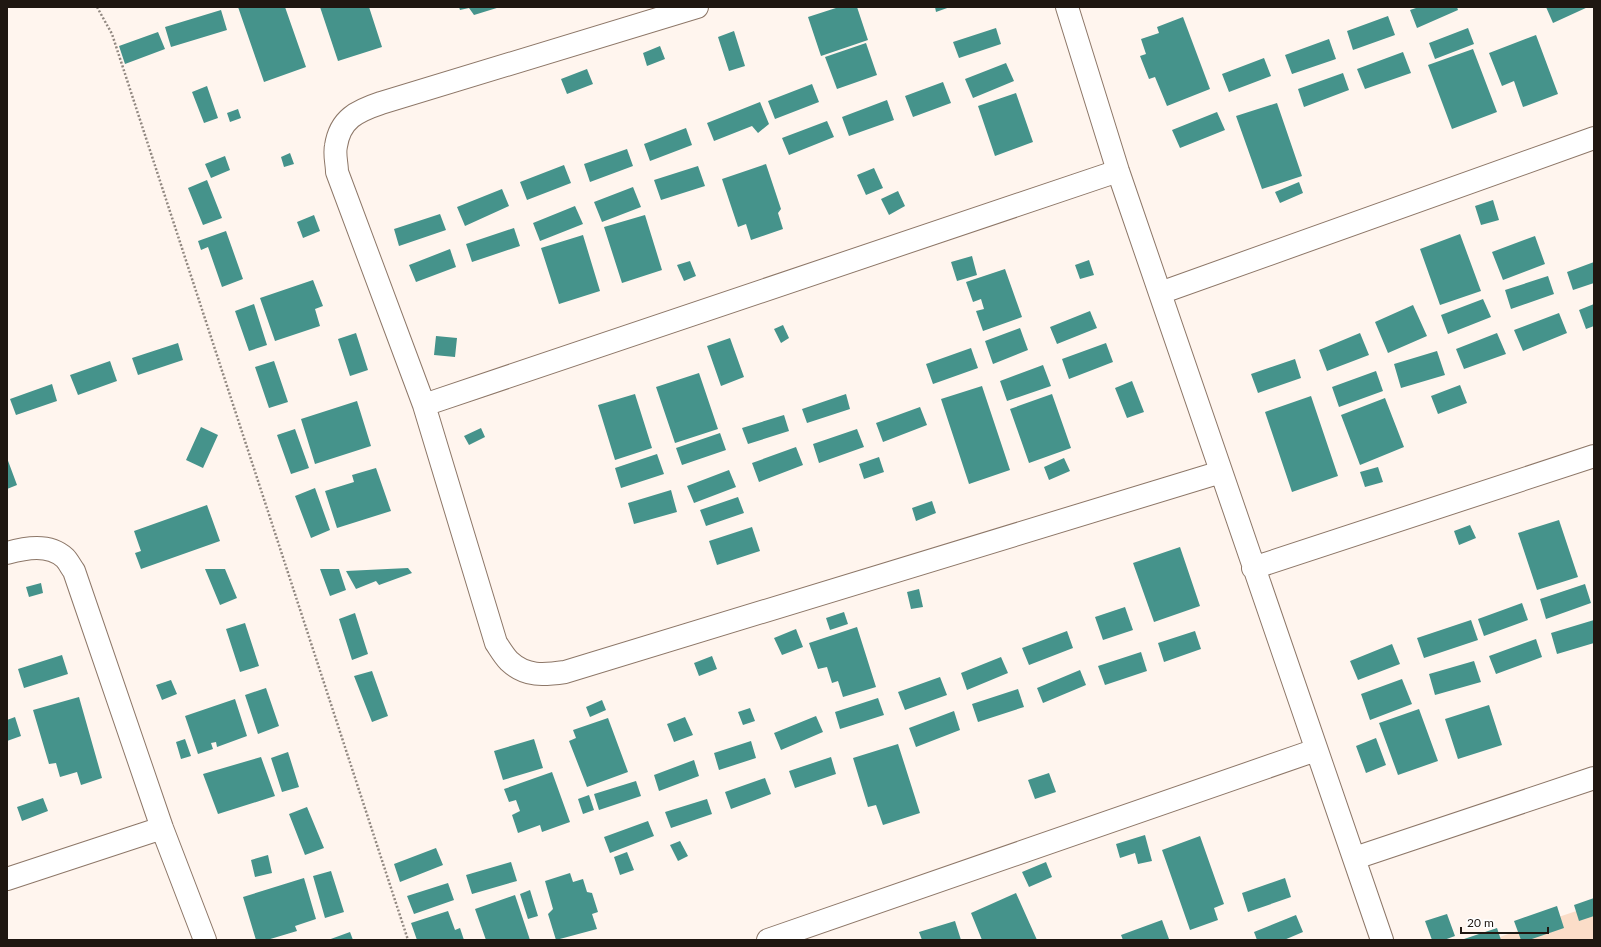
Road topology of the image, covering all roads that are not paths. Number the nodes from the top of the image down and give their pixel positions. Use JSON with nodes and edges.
{"nodes":[{"id":1,"x":697,"y":7,"type":"edge"},
{"id":2,"x":1067,"y":7,"type":"edge"},
{"id":3,"x":1594,"y":138,"type":"edge"},
{"id":4,"x":1118,"y":171,"type":"junction"},
{"id":5,"x":1160,"y":293,"type":"junction"},
{"id":6,"x":424,"y":405,"type":"junction"},
{"id":7,"x":1594,"y":456,"type":"edge"},
{"id":8,"x":1221,"y":472,"type":"junction"},
{"id":9,"x":7,"y":553,"type":"edge"},
{"id":10,"x":1253,"y":568,"type":"junction"},
{"id":11,"x":1316,"y":750,"type":"junction"},
{"id":12,"x":1594,"y":778,"type":"edge"},
{"id":13,"x":162,"y":828,"type":"junction"},
{"id":14,"x":1355,"y":858,"type":"junction"},
{"id":15,"x":7,"y":879,"type":"edge"},
{"id":16,"x":204,"y":940,"type":"edge"},
{"id":17,"x":768,"y":940,"type":"edge"},
{"id":18,"x":1382,"y":940,"type":"edge"}],
"edges":[{"from":1,"to":6,"type":"street"},
{"from":2,"to":4,"type":"street"},
{"from":3,"to":5,"type":"street"},
{"from":4,"to":5,"type":"street"},
{"from":4,"to":6,"type":"street"},
{"from":5,"to":8,"type":"street"},
{"from":6,"to":8,"type":"street"},
{"from":7,"to":10,"type":"street"},
{"from":8,"to":10,"type":"street"},
{"from":9,"to":13,"type":"street"},
{"from":10,"to":11,"type":"street"},
{"from":11,"to":14,"type":"street"},
{"from":11,"to":17,"type":"street"},
{"from":12,"to":14,"type":"street"},
{"from":13,"to":15,"type":"street"},
{"from":13,"to":16,"type":"street"},
{"from":14,"to":18,"type":"street"}]}
